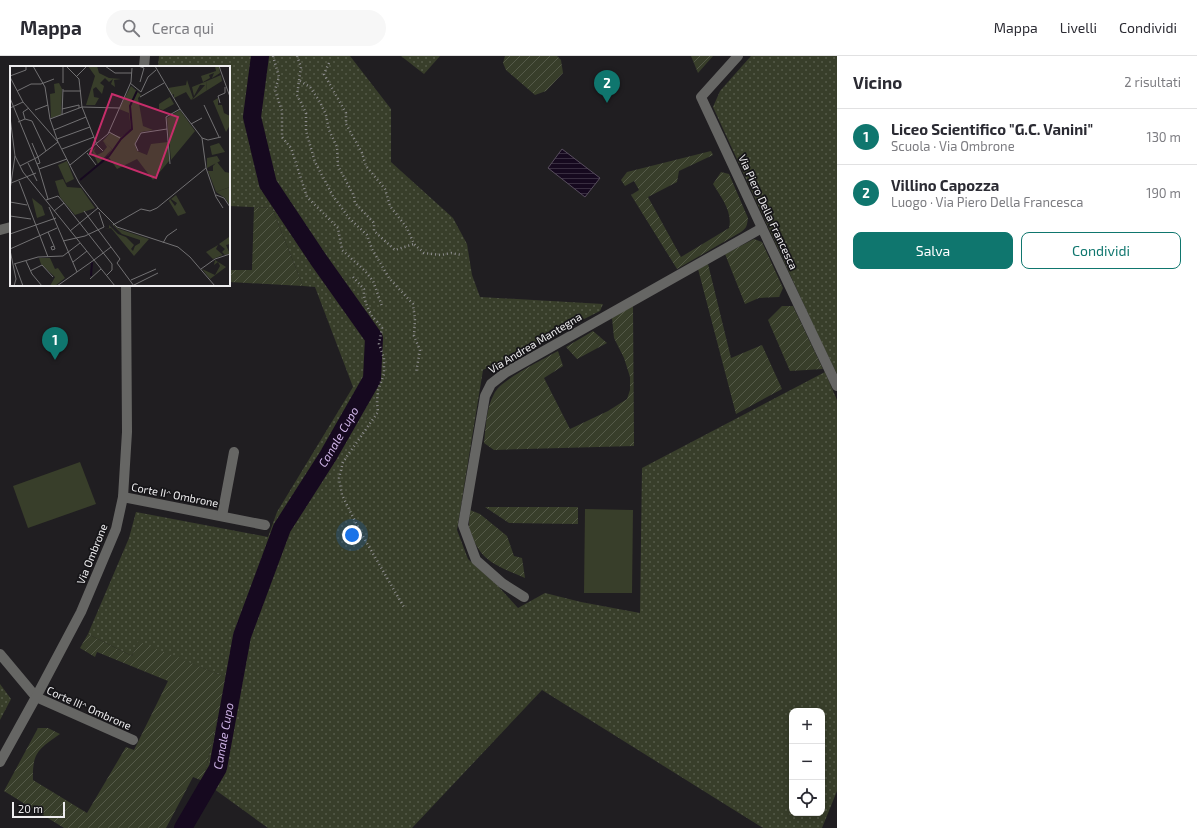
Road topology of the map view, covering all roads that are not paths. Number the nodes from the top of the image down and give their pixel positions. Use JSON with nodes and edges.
{"nodes":[{"id":1,"x":738,"y":56,"type":"edge"},
{"id":2,"x":10,"y":227,"type":"edge"},
{"id":3,"x":762,"y":228,"type":"junction"},
{"id":4,"x":0,"y":230,"type":"edge"},
{"id":5,"x":126,"y":286,"type":"edge"},
{"id":6,"x":837,"y":386,"type":"edge"},
{"id":7,"x":234,"y":452,"type":"dead end"},
{"id":8,"x":123,"y":497,"type":"junction"},
{"id":9,"x":222,"y":516,"type":"junction"},
{"id":10,"x":265,"y":525,"type":"dead end"},
{"id":11,"x":524,"y":597,"type":"dead end"},
{"id":12,"x":0,"y":654,"type":"edge"},
{"id":13,"x":36,"y":697,"type":"junction"},
{"id":14,"x":133,"y":740,"type":"dead end"},
{"id":15,"x":0,"y":762,"type":"edge"}],
"edges":[{"from":1,"to":3,"type":"street","name":"Via Piero Della Francesca"},
{"from":2,"to":4,"type":"street"},
{"from":3,"to":6,"type":"street","name":"Via Piero Della Francesca"},
{"from":3,"to":11,"type":"street","name":"Via Andrea Mantegna"},
{"from":5,"to":8,"type":"street","name":"Via Ombrone"},
{"from":7,"to":9,"type":"street","name":"Corte II^ Ombrone"},
{"from":8,"to":9,"type":"street","name":"Corte II^ Ombrone"},
{"from":8,"to":13,"type":"street","name":"Via Ombrone"},
{"from":9,"to":10,"type":"street","name":"Corte II^ Ombrone"},
{"from":12,"to":13,"type":"street"},
{"from":13,"to":14,"type":"street","name":"Corte III^ Ombrone"},
{"from":13,"to":15,"type":"street","name":"Via Ombrone"}]}
